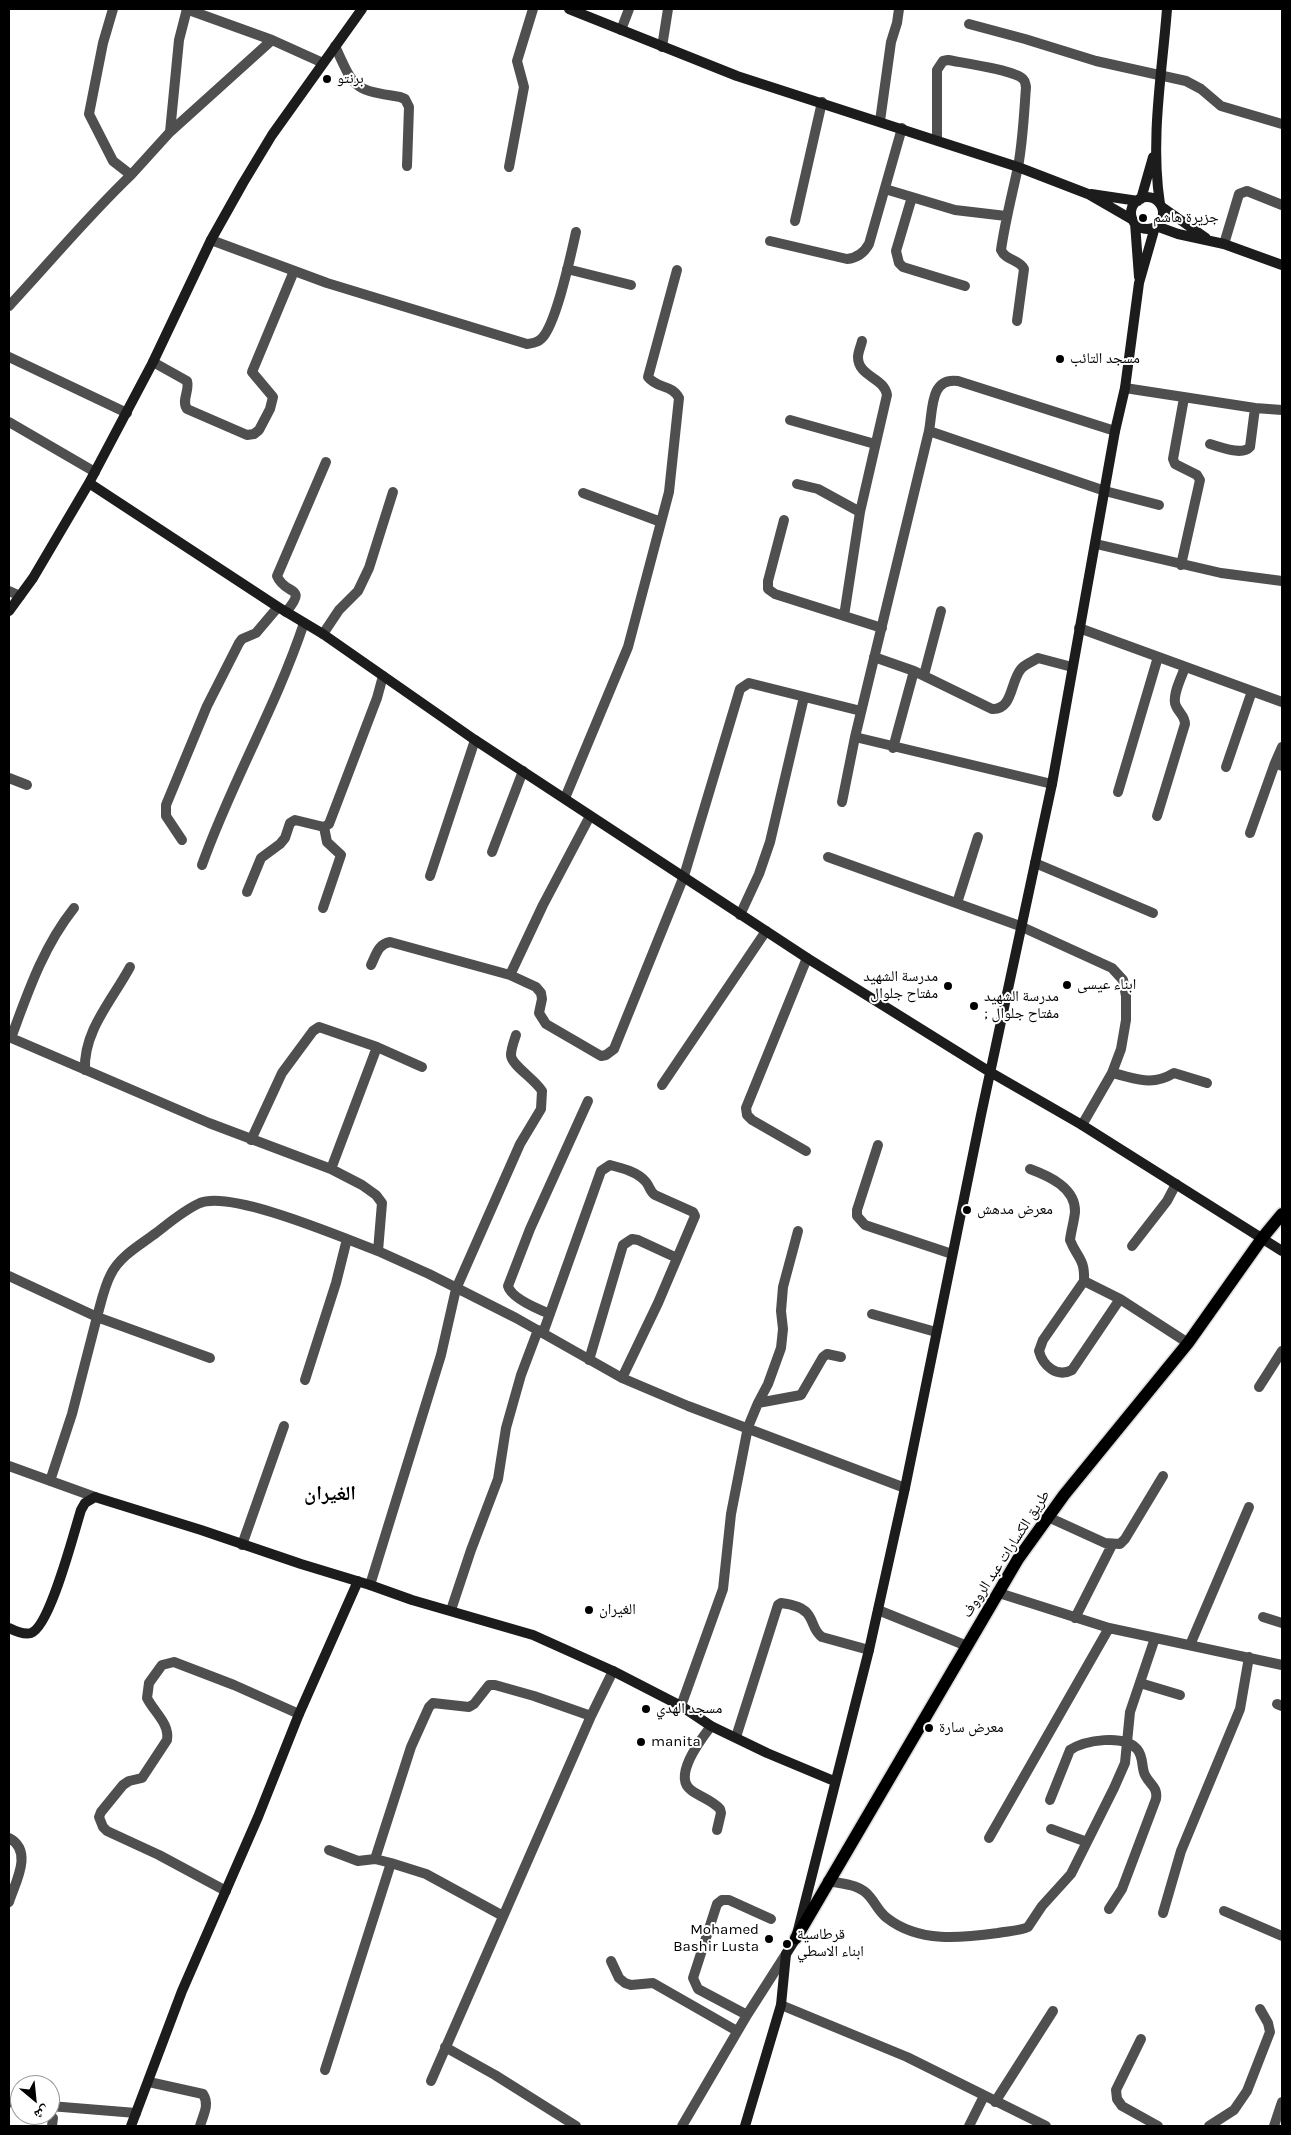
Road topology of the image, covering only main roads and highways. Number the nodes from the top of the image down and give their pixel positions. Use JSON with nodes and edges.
{"nodes":[{"id":1,"x":1282,"y":1214,"type":"edge"},
{"id":2,"x":796,"y":1938,"type":"road end"}],
"edges":[{"from":1,"to":2,"type":"main road","name":"طريق الكسارات عبد الرووف"}]}
